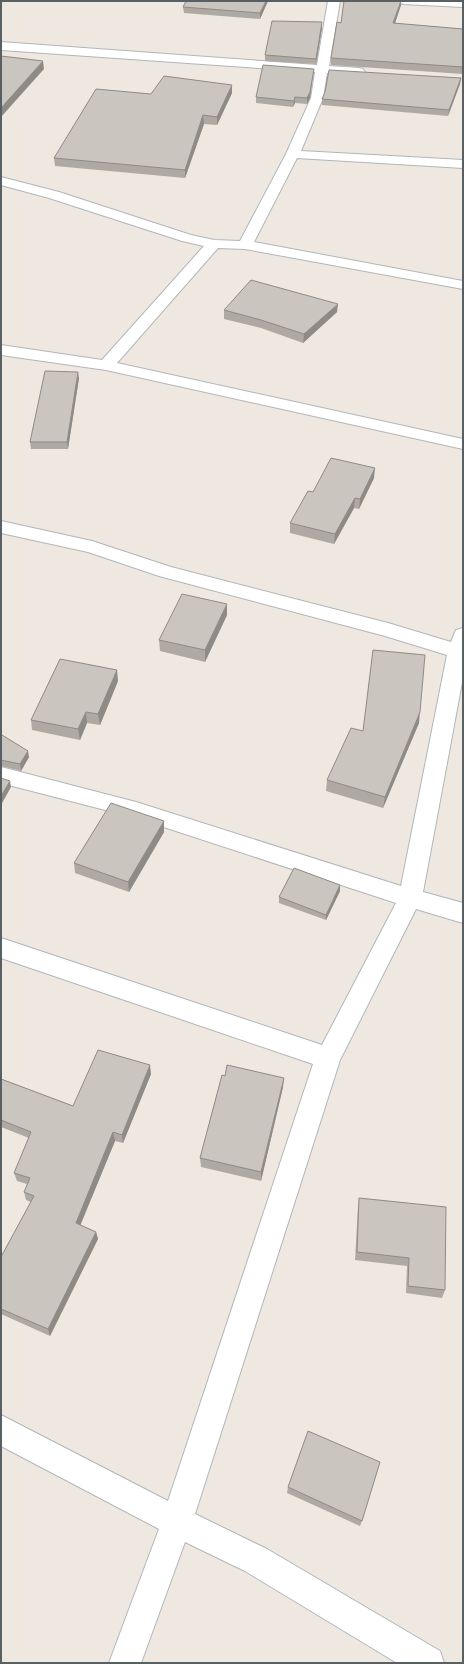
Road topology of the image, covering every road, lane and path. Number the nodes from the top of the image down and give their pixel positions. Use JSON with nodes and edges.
{"nodes":[{"id":1,"x":334,"y":1,"type":"edge"},
{"id":2,"x":403,"y":1,"type":"edge"},
{"id":3,"x":463,"y":4,"type":"edge"},
{"id":4,"x":1,"y":46,"type":"edge"},
{"id":5,"x":322,"y":70,"type":"junction"},
{"id":6,"x":369,"y":73,"type":"edge"},
{"id":7,"x":293,"y":154,"type":"junction"},
{"id":8,"x":463,"y":164,"type":"edge"},
{"id":9,"x":1,"y":181,"type":"edge"},
{"id":10,"x":214,"y":244,"type":"junction"},
{"id":11,"x":245,"y":245,"type":"junction"},
{"id":12,"x":463,"y":285,"type":"edge"},
{"id":13,"x":1,"y":350,"type":"edge"},
{"id":14,"x":106,"y":364,"type":"junction"},
{"id":15,"x":463,"y":444,"type":"edge"},
{"id":16,"x":1,"y":527,"type":"edge"},
{"id":17,"x":461,"y":646,"type":"edge"},
{"id":18,"x":1,"y":775,"type":"edge"},
{"id":19,"x":410,"y":898,"type":"junction"},
{"id":20,"x":463,"y":913,"type":"edge"},
{"id":21,"x":1,"y":948,"type":"edge"},
{"id":22,"x":328,"y":1058,"type":"junction"},
{"id":23,"x":1,"y":1430,"type":"edge"},
{"id":24,"x":177,"y":1522,"type":"junction"},
{"id":25,"x":125,"y":1663,"type":"edge"},
{"id":26,"x":428,"y":1663,"type":"edge"}],
"edges":[{"from":1,"to":5,"type":"street"},
{"from":2,"to":3,"type":"street"},
{"from":4,"to":5,"type":"street"},
{"from":5,"to":6,"type":"street"},
{"from":5,"to":7,"type":"street"},
{"from":7,"to":8,"type":"street"},
{"from":7,"to":11,"type":"street"},
{"from":9,"to":10,"type":"street"},
{"from":10,"to":11,"type":"street"},
{"from":10,"to":14,"type":"street"},
{"from":11,"to":12,"type":"street"},
{"from":13,"to":14,"type":"street"},
{"from":14,"to":15,"type":"street"},
{"from":16,"to":17,"type":"street"},
{"from":17,"to":19,"type":"street"},
{"from":18,"to":19,"type":"street"},
{"from":19,"to":20,"type":"street"},
{"from":19,"to":22,"type":"street"},
{"from":21,"to":22,"type":"street"},
{"from":22,"to":24,"type":"street"},
{"from":23,"to":24,"type":"street"},
{"from":24,"to":25,"type":"street"},
{"from":24,"to":26,"type":"street"}]}
